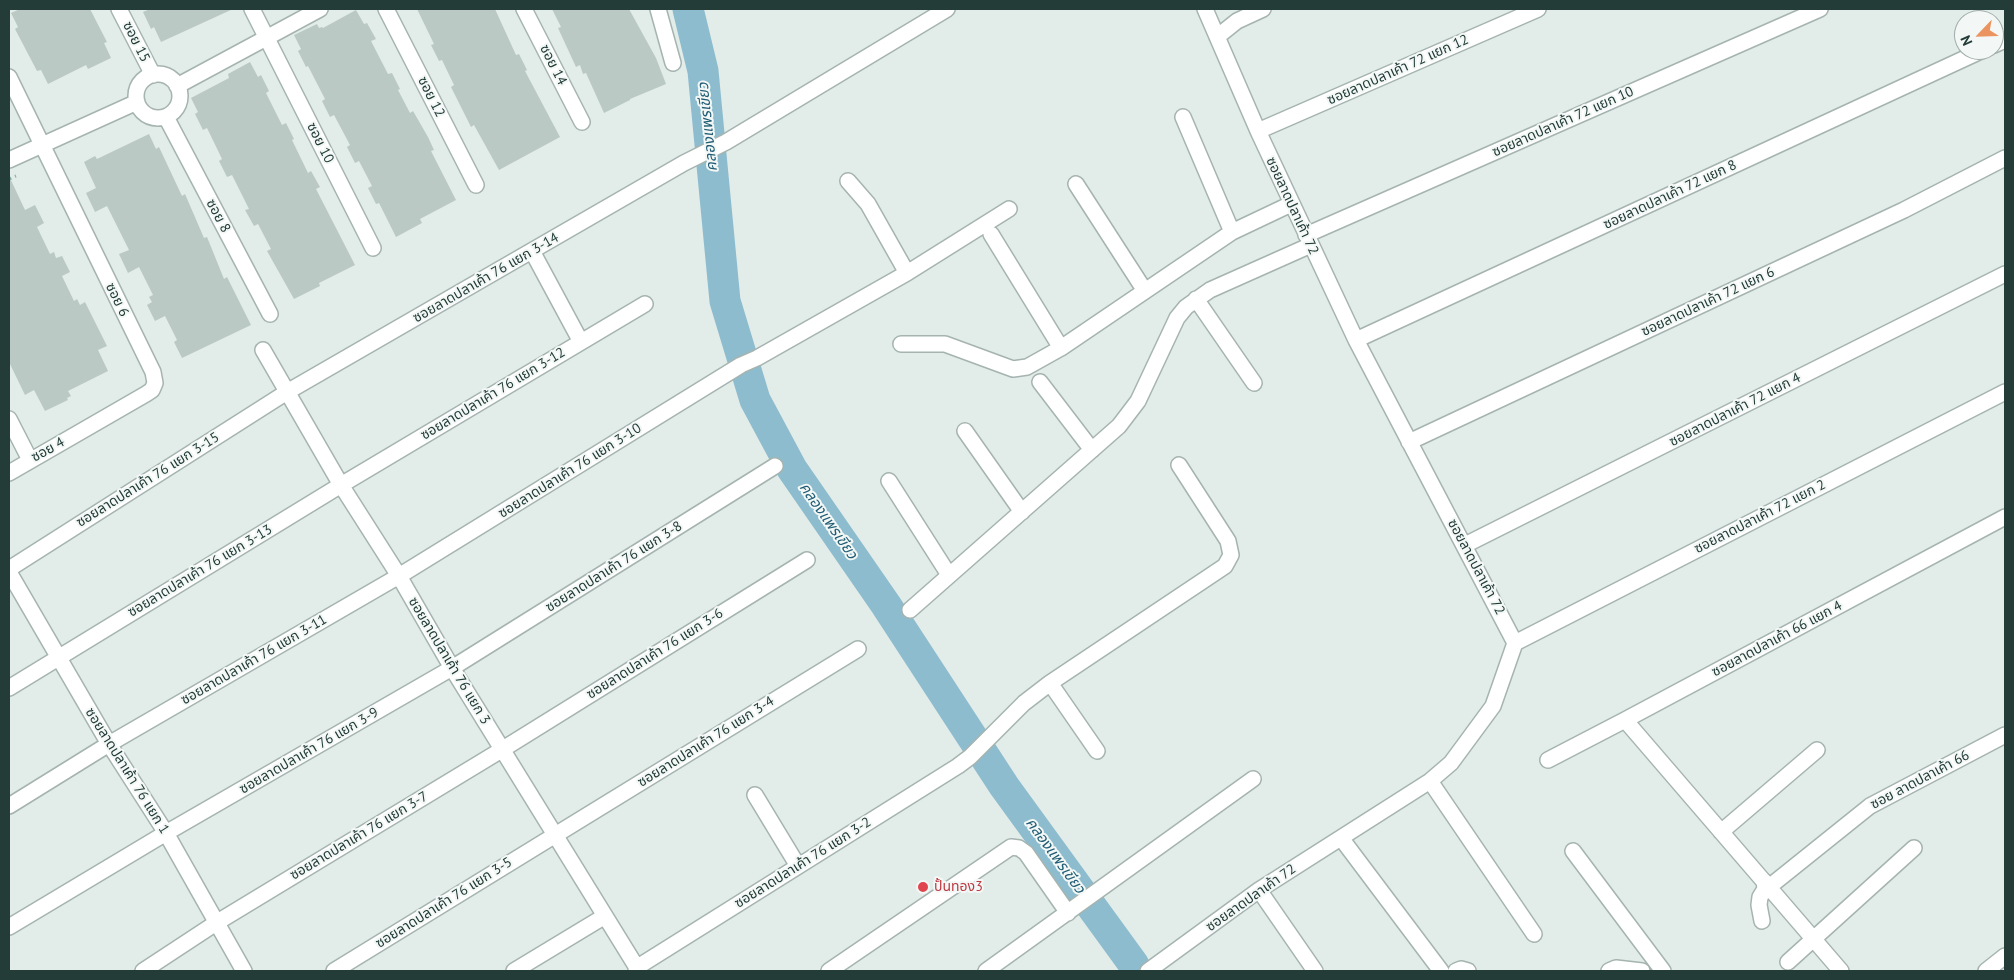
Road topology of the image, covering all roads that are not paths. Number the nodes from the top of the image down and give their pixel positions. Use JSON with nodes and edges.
{"nodes":[{"id":1,"x":119,"y":9,"type":"edge"},
{"id":2,"x":252,"y":9,"type":"edge"},
{"id":3,"x":320,"y":9,"type":"edge"},
{"id":4,"x":386,"y":9,"type":"edge"},
{"id":5,"x":524,"y":9,"type":"edge"},
{"id":6,"x":658,"y":9,"type":"edge"},
{"id":7,"x":947,"y":9,"type":"edge"},
{"id":8,"x":1205,"y":9,"type":"edge"},
{"id":9,"x":1263,"y":9,"type":"edge"},
{"id":10,"x":1538,"y":9,"type":"edge"},
{"id":11,"x":1820,"y":9,"type":"edge"},
{"id":12,"x":1217,"y":37,"type":"junction"},
{"id":13,"x":266,"y":38,"type":"junction"},
{"id":14,"x":1962,"y":60,"type":"edge"},
{"id":15,"x":673,"y":63,"type":"dead end"},
{"id":16,"x":153,"y":75,"type":"junction"},
{"id":17,"x":9,"y":77,"type":"edge"},
{"id":18,"x":177,"y":86,"type":"junction"},
{"id":19,"x":137,"y":102,"type":"junction"},
{"id":20,"x":166,"y":117,"type":"junction"},
{"id":21,"x":1183,"y":117,"type":"dead end"},
{"id":22,"x":582,"y":122,"type":"dead end"},
{"id":23,"x":1258,"y":131,"type":"junction"},
{"id":24,"x":40,"y":144,"type":"junction"},
{"id":25,"x":2005,"y":158,"type":"edge"},
{"id":26,"x":9,"y":160,"type":"edge"},
{"id":27,"x":848,"y":181,"type":"dead end"},
{"id":28,"x":1076,"y":184,"type":"dead end"},
{"id":29,"x":476,"y":185,"type":"dead end"},
{"id":30,"x":1291,"y":204,"type":"junction"},
{"id":31,"x":1009,"y":209,"type":"dead end"},
{"id":32,"x":1232,"y":232,"type":"junction"},
{"id":33,"x":991,"y":234,"type":"dead end"},
{"id":34,"x":1309,"y":240,"type":"junction"},
{"id":35,"x":373,"y":248,"type":"dead end"},
{"id":36,"x":532,"y":251,"type":"junction"},
{"id":37,"x":907,"y":273,"type":"junction"},
{"id":38,"x":2005,"y":274,"type":"edge"},
{"id":39,"x":1145,"y":291,"type":"junction"},
{"id":40,"x":1196,"y":299,"type":"junction"},
{"id":41,"x":645,"y":304,"type":"dead end"},
{"id":42,"x":270,"y":314,"type":"dead end"},
{"id":43,"x":1356,"y":340,"type":"junction"},
{"id":44,"x":581,"y":342,"type":"junction"},
{"id":45,"x":902,"y":344,"type":"dead end"},
{"id":46,"x":1060,"y":348,"type":"junction"},
{"id":47,"x":262,"y":350,"type":"dead end"},
{"id":48,"x":1040,"y":382,"type":"dead end"},
{"id":49,"x":1254,"y":383,"type":"dead end"},
{"id":50,"x":287,"y":392,"type":"junction"},
{"id":51,"x":2005,"y":392,"type":"edge"},
{"id":52,"x":9,"y":419,"type":"edge"},
{"id":53,"x":88,"y":427,"type":"joint"},
{"id":54,"x":965,"y":431,"type":"dead end"},
{"id":55,"x":1409,"y":442,"type":"junction"},
{"id":56,"x":1092,"y":450,"type":"junction"},
{"id":57,"x":30,"y":460,"type":"junction"},
{"id":58,"x":1179,"y":465,"type":"dead end"},
{"id":59,"x":775,"y":466,"type":"dead end"},
{"id":60,"x":9,"y":473,"type":"edge"},
{"id":61,"x":889,"y":481,"type":"dead end"},
{"id":62,"x":341,"y":485,"type":"junction"},
{"id":63,"x":1022,"y":512,"type":"junction"},
{"id":64,"x":2005,"y":517,"type":"edge"},
{"id":65,"x":1465,"y":545,"type":"junction"},
{"id":66,"x":806,"y":560,"type":"dead end"},
{"id":67,"x":9,"y":570,"type":"edge"},
{"id":68,"x":949,"y":575,"type":"junction"},
{"id":69,"x":399,"y":576,"type":"junction"},
{"id":70,"x":910,"y":610,"type":"dead end"},
{"id":71,"x":1515,"y":642,"type":"junction"},
{"id":72,"x":858,"y":648,"type":"dead end"},
{"id":73,"x":59,"y":656,"type":"junction"},
{"id":74,"x":452,"y":668,"type":"junction"},
{"id":75,"x":1050,"y":683,"type":"junction"},
{"id":76,"x":9,"y":688,"type":"edge"},
{"id":77,"x":1625,"y":720,"type":"junction"},
{"id":78,"x":2005,"y":735,"type":"edge"},
{"id":79,"x":109,"y":744,"type":"junction"},
{"id":80,"x":503,"y":749,"type":"junction"},
{"id":81,"x":1817,"y":750,"type":"dead end"},
{"id":82,"x":1097,"y":751,"type":"dead end"},
{"id":83,"x":1548,"y":760,"type":"dead end"},
{"id":84,"x":1253,"y":779,"type":"dead end"},
{"id":85,"x":1430,"y":781,"type":"junction"},
{"id":86,"x":755,"y":795,"type":"dead end"},
{"id":87,"x":9,"y":806,"type":"edge"},
{"id":88,"x":1722,"y":832,"type":"junction"},
{"id":89,"x":166,"y":833,"type":"junction"},
{"id":90,"x":554,"y":835,"type":"junction"},
{"id":91,"x":1341,"y":838,"type":"junction"},
{"id":92,"x":1914,"y":848,"type":"dead end"},
{"id":93,"x":1573,"y":851,"type":"dead end"},
{"id":94,"x":798,"y":866,"type":"junction"},
{"id":95,"x":1767,"y":884,"type":"junction"},
{"id":96,"x":1260,"y":890,"type":"junction"},
{"id":97,"x":1068,"y":913,"type":"junction"},
{"id":98,"x":605,"y":916,"type":"junction"},
{"id":99,"x":1762,"y":921,"type":"dead end"},
{"id":100,"x":216,"y":924,"type":"junction"},
{"id":101,"x":9,"y":927,"type":"edge"},
{"id":102,"x":1534,"y":934,"type":"dead end"},
{"id":103,"x":1813,"y":939,"type":"junction"},
{"id":104,"x":2005,"y":956,"type":"edge"},
{"id":105,"x":1788,"y":962,"type":"dead end"},
{"id":106,"x":637,"y":970,"type":"edge"},
{"id":107,"x":143,"y":971,"type":"edge"},
{"id":108,"x":244,"y":971,"type":"edge"},
{"id":109,"x":334,"y":971,"type":"edge"},
{"id":110,"x":514,"y":971,"type":"edge"},
{"id":111,"x":829,"y":971,"type":"edge"},
{"id":112,"x":986,"y":971,"type":"edge"},
{"id":113,"x":1148,"y":971,"type":"edge"},
{"id":114,"x":1316,"y":971,"type":"edge"},
{"id":115,"x":1441,"y":971,"type":"edge"},
{"id":116,"x":1456,"y":971,"type":"edge"},
{"id":117,"x":1468,"y":971,"type":"edge"},
{"id":118,"x":1609,"y":971,"type":"edge"},
{"id":119,"x":1642,"y":971,"type":"edge"},
{"id":120,"x":1663,"y":971,"type":"edge"},
{"id":121,"x":1841,"y":971,"type":"edge"},
{"id":122,"x":1986,"y":971,"type":"edge"}],
"edges":[{"from":1,"to":16,"type":"street","name":"ซอย 15"},
{"from":2,"to":13,"type":"street","name":"ซอย 10"},
{"from":3,"to":13,"type":"street"},
{"from":4,"to":29,"type":"street","name":"ซอย 12"},
{"from":5,"to":22,"type":"street","name":"ซอย 14"},
{"from":6,"to":15,"type":"street"},
{"from":7,"to":36,"type":"street","name":"ซอยลาดปลาเค้า 76 แยก 3-14"},
{"from":8,"to":12,"type":"street","name":"ซอยลาดปลาเค้า 72"},
{"from":9,"to":12,"type":"street"},
{"from":10,"to":23,"type":"street","name":"ซอยลาดปลาเค้า 72 แยก 12"},
{"from":11,"to":34,"type":"street","name":"ซอยลาดปลาเค้า 72 แยก 10"},
{"from":12,"to":23,"type":"street","name":"ซอยลาดปลาเค้า 72"},
{"from":13,"to":18,"type":"street"},
{"from":13,"to":35,"type":"street","name":"ซอย 10"},
{"from":14,"to":43,"type":"street","name":"ซอยลาดปลาเค้า 72 แยก 8"},
{"from":16,"to":18,"type":"street"},
{"from":16,"to":19,"type":"street"},
{"from":17,"to":24,"type":"street"},
{"from":18,"to":20,"type":"street"},
{"from":19,"to":20,"type":"street"},
{"from":19,"to":24,"type":"street"},
{"from":20,"to":42,"type":"street","name":"ซอย 8"},
{"from":21,"to":32,"type":"street"},
{"from":23,"to":30,"type":"street","name":"ซอยลาดปลาเค้า 72"},
{"from":24,"to":26,"type":"street"},
{"from":24,"to":53,"type":"street","name":"ซอย 6"},
{"from":25,"to":55,"type":"street","name":"ซอยลาดปลาเค้า 72 แยก 6"},
{"from":27,"to":37,"type":"street"},
{"from":28,"to":39,"type":"street"},
{"from":30,"to":32,"type":"street"},
{"from":30,"to":34,"type":"street","name":"ซอยลาดปลาเค้า 72"},
{"from":31,"to":37,"type":"street","name":"ซอยลาดปลาเค้า 76 แยก 3-10"},
{"from":32,"to":39,"type":"street"},
{"from":33,"to":46,"type":"street"},
{"from":34,"to":40,"type":"street","name":"ซอยลาดปลาเค้า 72 แยก 10"},
{"from":34,"to":43,"type":"street","name":"ซอยลาดปลาเค้า 72"},
{"from":36,"to":44,"type":"street"},
{"from":36,"to":50,"type":"street","name":"ซอยลาดปลาเค้า 76 แยก 3-14"},
{"from":37,"to":69,"type":"street","name":"ซอยลาดปลาเค้า 76 แยก 3-10"},
{"from":38,"to":65,"type":"street","name":"ซอยลาดปลาเค้า 72 แยก 4"},
{"from":39,"to":46,"type":"street"},
{"from":40,"to":49,"type":"street"},
{"from":40,"to":56,"type":"street","name":"ซอยลาดปลาเค้า 72 แยก 10"},
{"from":41,"to":44,"type":"street","name":"ซอยลาดปลาเค้า 76 แยก 3-12"},
{"from":43,"to":55,"type":"street","name":"ซอยลาดปลาเค้า 72"},
{"from":44,"to":62,"type":"street","name":"ซอยลาดปลาเค้า 76 แยก 3-12"},
{"from":45,"to":46,"type":"street"},
{"from":47,"to":50,"type":"street","name":"ซอยลาดปลาเค้า 76 แยก 3"},
{"from":48,"to":56,"type":"street"},
{"from":50,"to":62,"type":"street","name":"ซอยลาดปลาเค้า 76 แยก 3"},
{"from":50,"to":67,"type":"street","name":"ซอยลาดปลาเค้า 76 แยก 3-15"},
{"from":51,"to":71,"type":"street","name":"ซอยลาดปลาเค้า 72 แยก 2"},
{"from":52,"to":57,"type":"street"},
{"from":53,"to":57,"type":"street","name":"ซอย 4"},
{"from":54,"to":63,"type":"street"},
{"from":55,"to":65,"type":"street","name":"ซอยลาดปลาเค้า 72"},
{"from":56,"to":63,"type":"street","name":"ซอยลาดปลาเค้า 72 แยก 10"},
{"from":57,"to":60,"type":"street","name":"ซอย 4"},
{"from":58,"to":75,"type":"street","name":"ซอยลาดปลาเค้า 76 แยก 3-2"},
{"from":59,"to":74,"type":"street","name":"ซอยลาดปลาเค้า 76 แยก 3-8"},
{"from":61,"to":68,"type":"street"},
{"from":62,"to":69,"type":"street","name":"ซอยลาดปลาเค้า 76 แยก 3"},
{"from":62,"to":73,"type":"street","name":"ซอยลาดปลาเค้า 76 แยก 3-13"},
{"from":63,"to":68,"type":"street","name":"ซอยลาดปลาเค้า 72 แยก 10"},
{"from":64,"to":77,"type":"street","name":"ซอยลาดปลาเค้า 66 แยก 4"},
{"from":65,"to":71,"type":"street","name":"ซอยลาดปลาเค้า 72"},
{"from":66,"to":80,"type":"street","name":"ซอยลาดปลาเค้า 76 แยก 3-6"},
{"from":67,"to":73,"type":"street","name":"ซอยลาดปลาเค้า 76 แยก 1"},
{"from":68,"to":70,"type":"street","name":"ซอยลาดปลาเค้า 72 แยก 10"},
{"from":69,"to":74,"type":"street","name":"ซอยลาดปลาเค้า 76 แยก 3"},
{"from":69,"to":79,"type":"street","name":"ซอยลาดปลาเค้า 76 แยก 3-11"},
{"from":71,"to":85,"type":"street","name":"ซอยลาดปลาเค้า 72"},
{"from":72,"to":90,"type":"street","name":"ซอยลาดปลาเค้า 76 แยก 3-4"},
{"from":73,"to":76,"type":"street","name":"ซอยลาดปลาเค้า 76 แยก 3-13"},
{"from":73,"to":79,"type":"street","name":"ซอยลาดปลาเค้า 76 แยก 1"},
{"from":74,"to":80,"type":"street","name":"ซอยลาดปลาเค้า 76 แยก 3"},
{"from":74,"to":89,"type":"street","name":"ซอยลาดปลาเค้า 76 แยก 3-9"},
{"from":75,"to":82,"type":"street"},
{"from":75,"to":94,"type":"street","name":"ซอยลาดปลาเค้า 76 แยก 3-2"},
{"from":77,"to":83,"type":"street","name":"ซอยลาดปลาเค้า 66 แยก 4"},
{"from":77,"to":88,"type":"street"},
{"from":78,"to":95,"type":"street","name":"ซอย ลาดปลาเค้า 66"},
{"from":79,"to":87,"type":"street","name":"ซอยลาดปลาเค้า 76 แยก 3-11"},
{"from":79,"to":89,"type":"street","name":"ซอยลาดปลาเค้า 76 แยก 1"},
{"from":80,"to":90,"type":"street","name":"ซอยลาดปลาเค้า 76 แยก 3"},
{"from":80,"to":100,"type":"street","name":"ซอยลาดปลาเค้า 76 แยก 3-7"},
{"from":81,"to":88,"type":"street"},
{"from":84,"to":97,"type":"street"},
{"from":85,"to":91,"type":"street","name":"ซอยลาดปลาเค้า 72"},
{"from":85,"to":102,"type":"street"},
{"from":86,"to":94,"type":"street"},
{"from":88,"to":95,"type":"street"},
{"from":89,"to":100,"type":"street","name":"ซอยลาดปลาเค้า 76 แยก 1"},
{"from":89,"to":101,"type":"street","name":"ซอยลาดปลาเค้า 76 แยก 3-9"},
{"from":90,"to":98,"type":"street","name":"ซอยลาดปลาเค้า 76 แยก 3"},
{"from":90,"to":109,"type":"street","name":"ซอยลาดปลาเค้า 76 แยก 3-5"},
{"from":91,"to":96,"type":"street","name":"ซอยลาดปลาเค้า 72"},
{"from":91,"to":115,"type":"street"},
{"from":92,"to":103,"type":"street"},
{"from":93,"to":120,"type":"street"},
{"from":94,"to":106,"type":"street","name":"ซอยลาดปลาเค้า 76 แยก 3-2"},
{"from":95,"to":99,"type":"street"},
{"from":95,"to":103,"type":"street"},
{"from":96,"to":113,"type":"street","name":"ซอยลาดปลาเค้า 72"},
{"from":96,"to":114,"type":"street"},
{"from":97,"to":111,"type":"street"},
{"from":97,"to":112,"type":"street"},
{"from":98,"to":106,"type":"street","name":"ซอยลาดปลาเค้า 76 แยก 3"},
{"from":98,"to":110,"type":"street"},
{"from":100,"to":107,"type":"street","name":"ซอยลาดปลาเค้า 76 แยก 3-7"},
{"from":100,"to":108,"type":"street","name":"ซอยลาดปลาเค้า 76 แยก 1"},
{"from":103,"to":105,"type":"street"},
{"from":103,"to":121,"type":"street"},
{"from":104,"to":122,"type":"street"},
{"from":116,"to":117,"type":"street"},
{"from":118,"to":119,"type":"street"}]}
